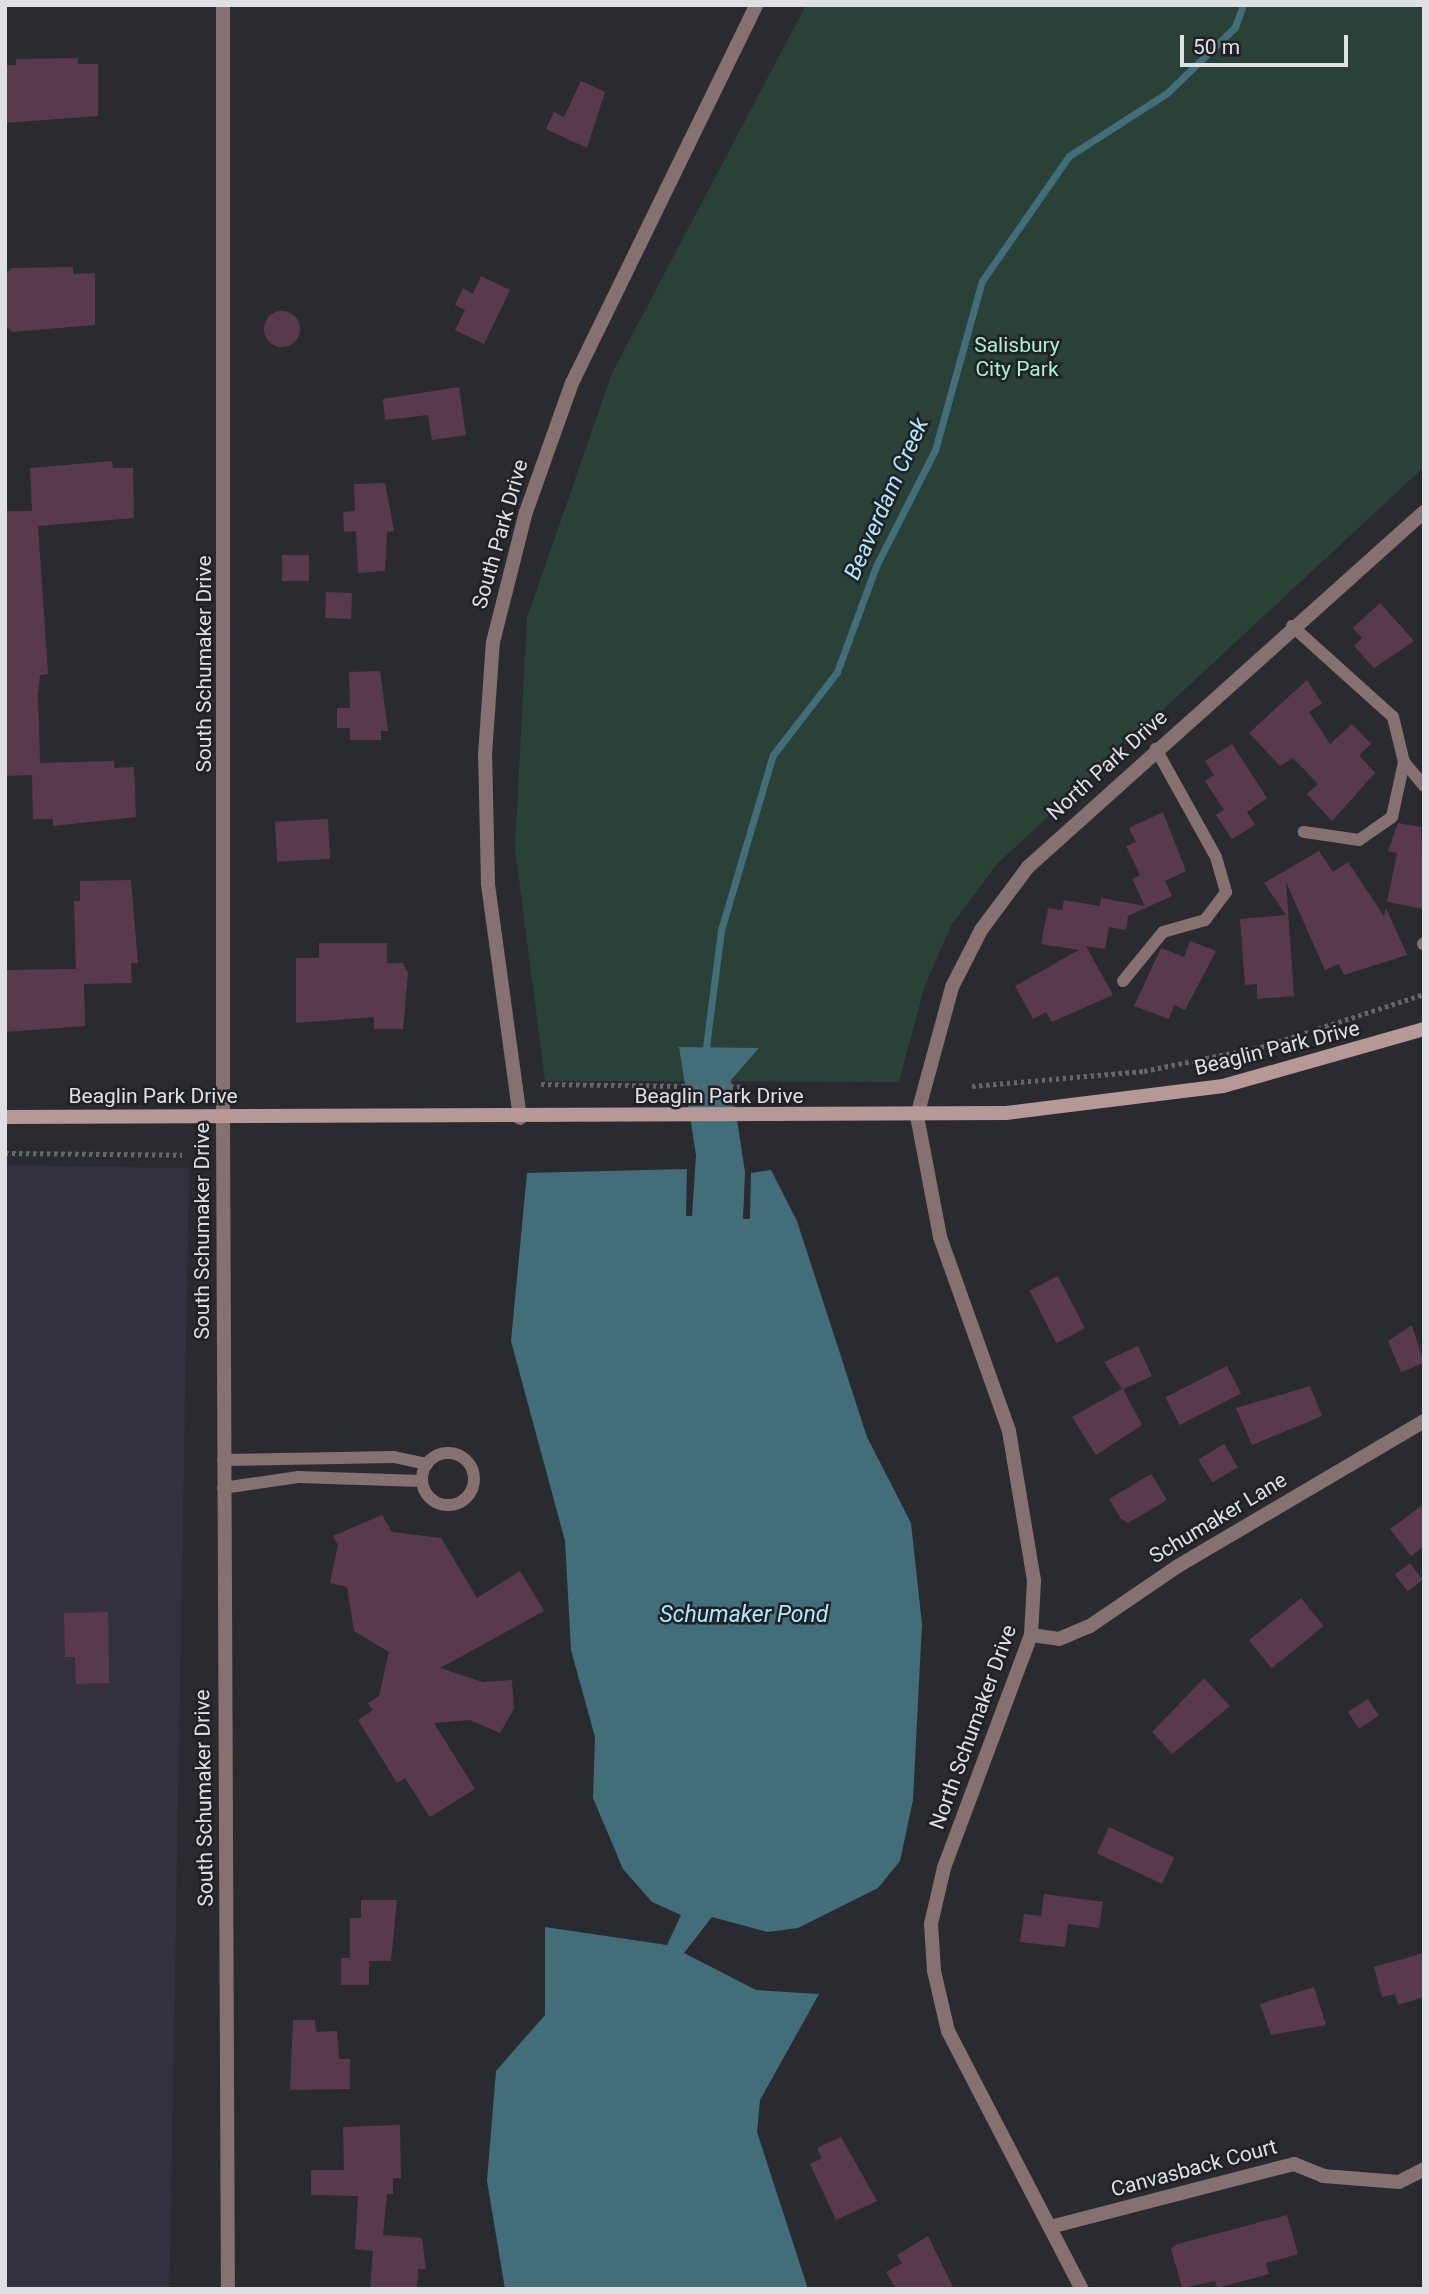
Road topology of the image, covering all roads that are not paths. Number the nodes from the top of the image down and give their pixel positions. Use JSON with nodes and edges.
{"nodes":[{"id":1,"x":223,"y":5,"type":"edge"},
{"id":2,"x":756,"y":5,"type":"edge"},
{"id":3,"x":1424,"y":512,"type":"edge"},
{"id":4,"x":1292,"y":626,"type":"junction"},
{"id":5,"x":1156,"y":749,"type":"junction"},
{"id":6,"x":1404,"y":762,"type":"junction"},
{"id":7,"x":1424,"y":786,"type":"edge"},
{"id":8,"x":1304,"y":832,"type":"dead end"},
{"id":9,"x":1123,"y":981,"type":"dead end"},
{"id":10,"x":1424,"y":1029,"type":"edge"},
{"id":11,"x":5,"y":1116,"type":"edge"},
{"id":12,"x":916,"y":1116,"type":"junction"},
{"id":13,"x":223,"y":1117,"type":"junction"},
{"id":14,"x":520,"y":1118,"type":"junction"},
{"id":15,"x":1424,"y":1421,"type":"edge"},
{"id":16,"x":223,"y":1460,"type":"junction"},
{"id":17,"x":427,"y":1464,"type":"junction"},
{"id":18,"x":422,"y":1481,"type":"junction"},
{"id":19,"x":223,"y":1488,"type":"junction"},
{"id":20,"x":1031,"y":1635,"type":"junction"},
{"id":21,"x":1424,"y":2169,"type":"edge"},
{"id":22,"x":1054,"y":2226,"type":"junction"},
{"id":23,"x":228,"y":2289,"type":"edge"},
{"id":24,"x":1082,"y":2289,"type":"edge"}],
"edges":[{"from":1,"to":13,"type":"street","name":"South Schumaker Drive"},
{"from":2,"to":14,"type":"street","name":"South Park Drive"},
{"from":3,"to":4,"type":"street","name":"North Park Drive"},
{"from":4,"to":5,"type":"street","name":"North Park Drive"},
{"from":4,"to":6,"type":"lane"},
{"from":5,"to":9,"type":"lane"},
{"from":5,"to":12,"type":"street","name":"North Park Drive"},
{"from":6,"to":7,"type":"lane"},
{"from":6,"to":8,"type":"lane"},
{"from":10,"to":12,"type":"main road","name":"Beaglin Park Drive"},
{"from":11,"to":13,"type":"main road","name":"Beaglin Park Drive"},
{"from":12,"to":14,"type":"main road","name":"Beaglin Park Drive"},
{"from":12,"to":20,"type":"street","name":"North Schumaker Drive"},
{"from":13,"to":14,"type":"main road","name":"Beaglin Park Drive"},
{"from":13,"to":16,"type":"street","name":"South Schumaker Drive"},
{"from":15,"to":20,"type":"street","name":"Schumaker Lane"},
{"from":16,"to":17,"type":"lane"},
{"from":16,"to":19,"type":"street","name":"South Schumaker Drive"},
{"from":17,"to":18,"type":"lane"},
{"from":17,"to":18,"type":"lane"},
{"from":18,"to":19,"type":"lane"},
{"from":19,"to":23,"type":"street","name":"South Schumaker Drive"},
{"from":20,"to":22,"type":"street","name":"North Schumaker Drive"},
{"from":21,"to":22,"type":"street","name":"Canvasback Court"},
{"from":22,"to":24,"type":"street","name":"North Schumaker Drive"}]}
